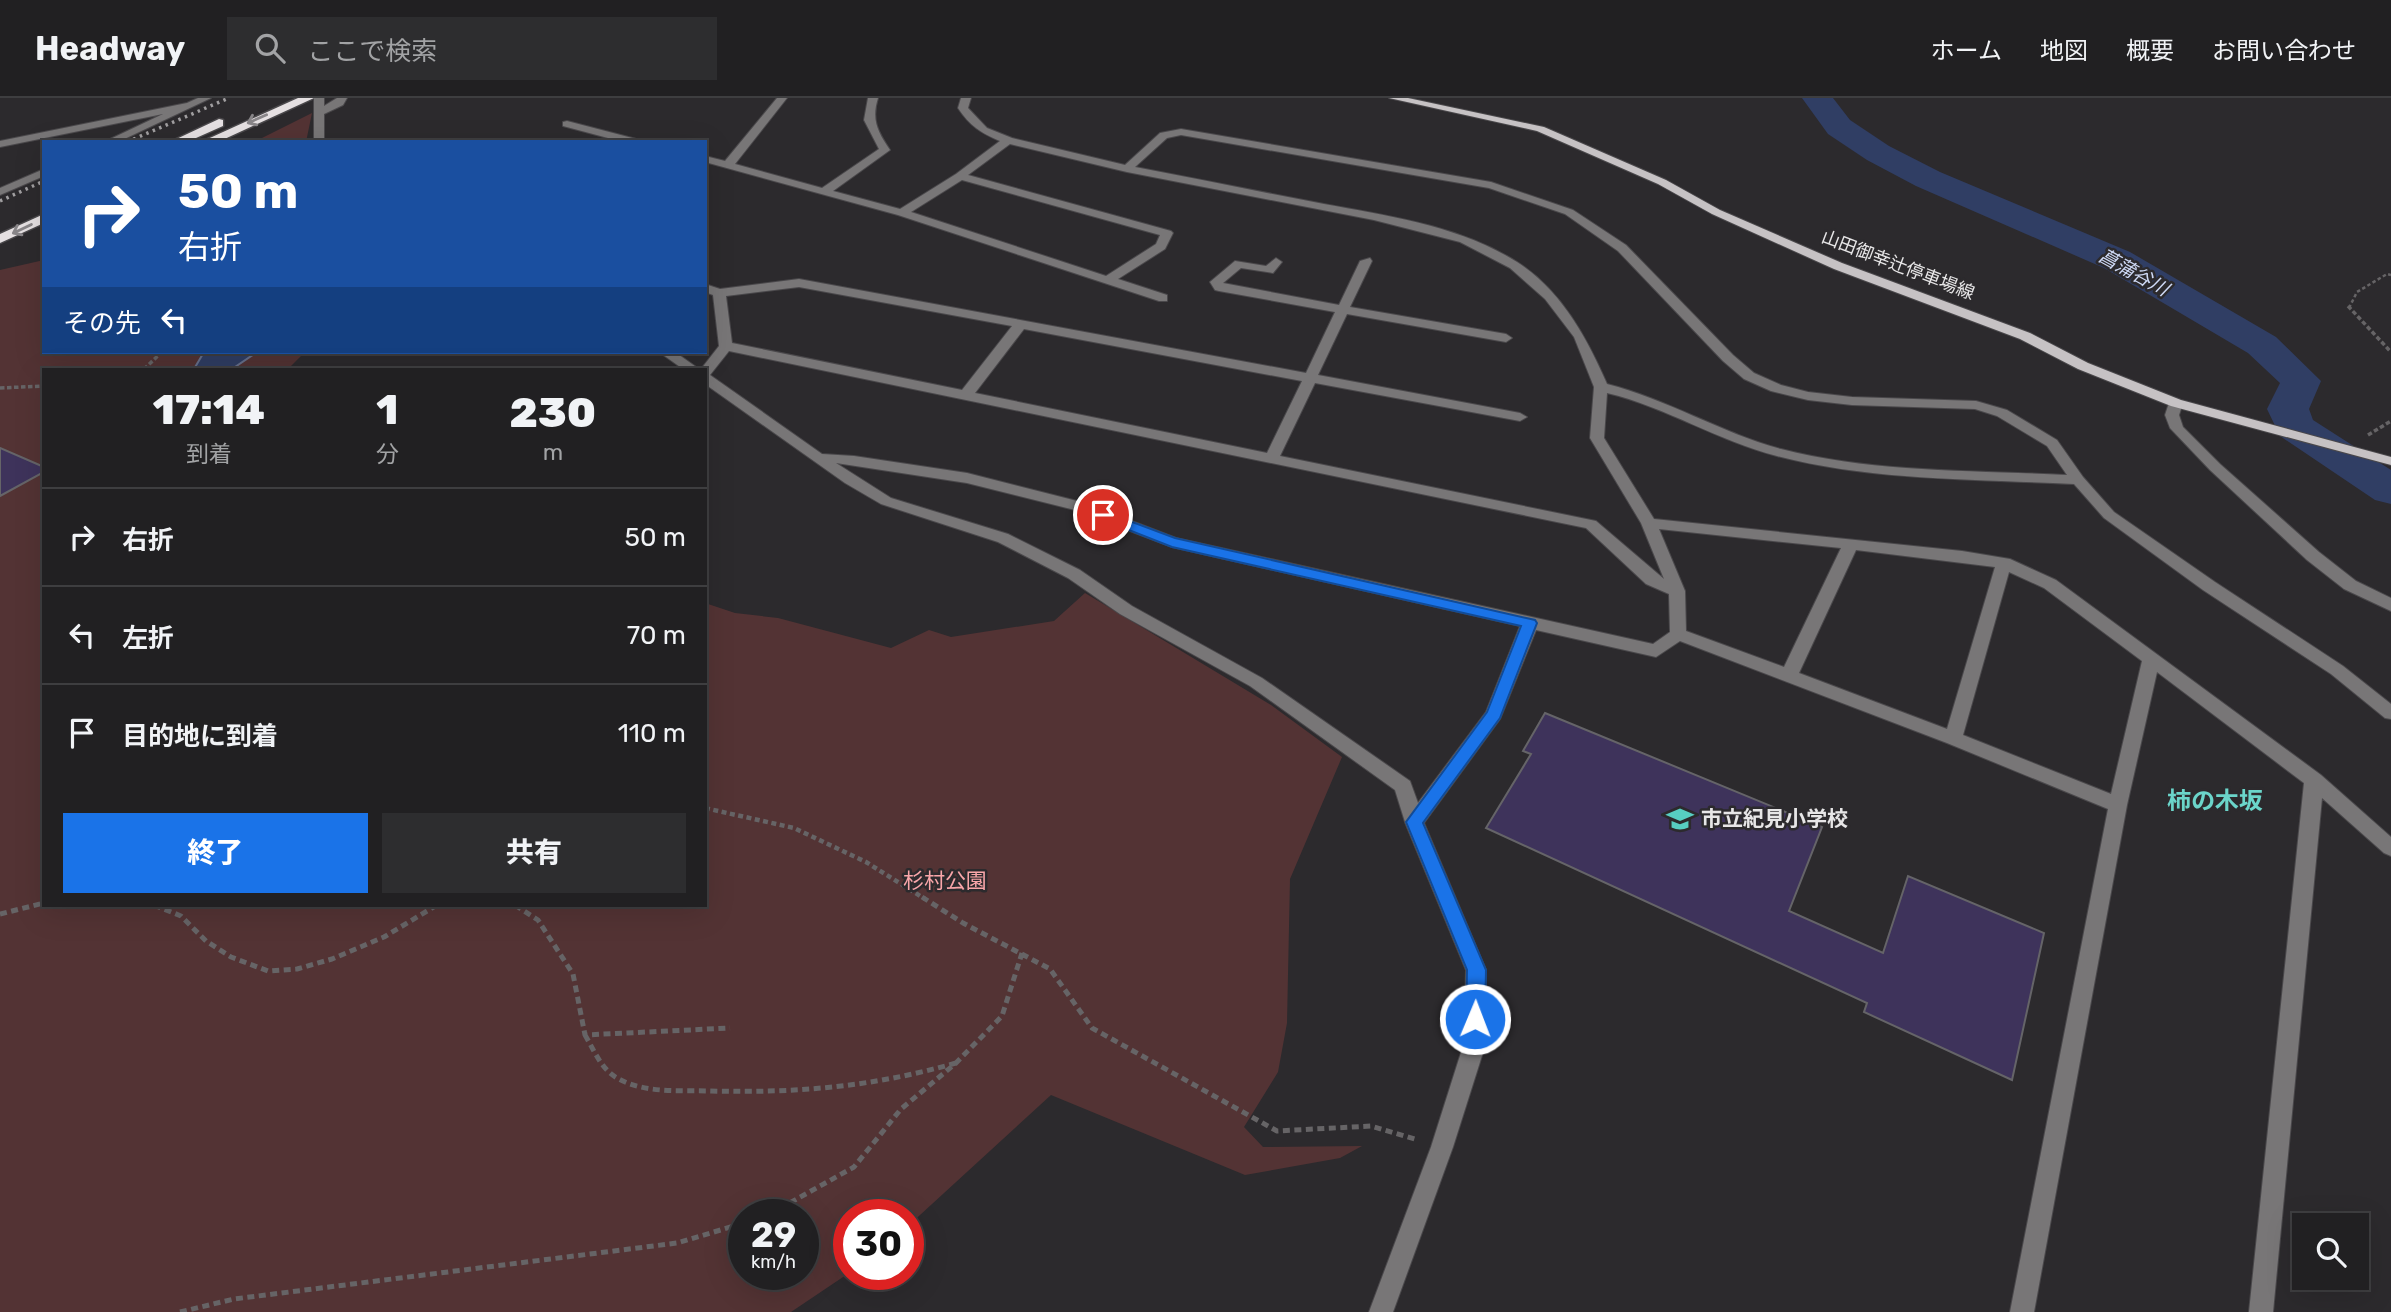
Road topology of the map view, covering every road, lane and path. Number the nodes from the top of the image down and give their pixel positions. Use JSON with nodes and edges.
{"nodes":[{"id":1,"x":206,"y":98,"type":"edge"},
{"id":2,"x":275,"y":98,"type":"edge"},
{"id":3,"x":308,"y":98,"type":"edge"},
{"id":4,"x":319,"y":98,"type":"edge"},
{"id":5,"x":342,"y":98,"type":"edge"},
{"id":6,"x":782,"y":98,"type":"edge"},
{"id":7,"x":873,"y":98,"type":"edge"},
{"id":8,"x":967,"y":98,"type":"edge"},
{"id":9,"x":1394,"y":98,"type":"edge"},
{"id":10,"x":191,"y":105,"type":"junction"},
{"id":11,"x":320,"y":111,"type":"junction"},
{"id":12,"x":567,"y":124,"type":"dead end"},
{"id":13,"x":113,"y":140,"type":"edge"},
{"id":14,"x":180,"y":140,"type":"edge"},
{"id":15,"x":212,"y":140,"type":"edge"},
{"id":16,"x":319,"y":140,"type":"edge"},
{"id":17,"x":628,"y":140,"type":"edge"},
{"id":18,"x":1008,"y":140,"type":"junction"},
{"id":19,"x":0,"y":144,"type":"edge"},
{"id":20,"x":707,"y":160,"type":"edge"},
{"id":21,"x":728,"y":165,"type":"junction"},
{"id":22,"x":1127,"y":169,"type":"junction"},
{"id":23,"x":42,"y":173,"type":"edge"},
{"id":24,"x":960,"y":176,"type":"junction"},
{"id":25,"x":826,"y":190,"type":"junction"},
{"id":26,"x":0,"y":192,"type":"edge"},
{"id":27,"x":42,"y":203,"type":"edge"},
{"id":28,"x":902,"y":213,"type":"junction"},
{"id":29,"x":42,"y":219,"type":"edge"},
{"id":30,"x":0,"y":223,"type":"edge"},
{"id":31,"x":0,"y":239,"type":"edge"},
{"id":32,"x":1366,"y":261,"type":"dead end"},
{"id":33,"x":1276,"y":262,"type":"dead end"},
{"id":34,"x":2391,"y":275,"type":"edge"},
{"id":35,"x":1108,"y":279,"type":"junction"},
{"id":36,"x":707,"y":289,"type":"edge"},
{"id":37,"x":719,"y":293,"type":"junction"},
{"id":38,"x":1163,"y":298,"type":"dead end"},
{"id":39,"x":1342,"y":310,"type":"junction"},
{"id":40,"x":1020,"y":325,"type":"junction"},
{"id":41,"x":1506,"y":338,"type":"dead end"},
{"id":42,"x":726,"y":346,"type":"junction"},
{"id":43,"x":2391,"y":352,"type":"edge"},
{"id":44,"x":160,"y":354,"type":"edge"},
{"id":45,"x":669,"y":354,"type":"edge"},
{"id":46,"x":145,"y":368,"type":"edge"},
{"id":47,"x":690,"y":368,"type":"edge"},
{"id":48,"x":707,"y":373,"type":"edge"},
{"id":49,"x":707,"y":377,"type":"edge"},
{"id":50,"x":1310,"y":378,"type":"junction"},
{"id":51,"x":42,"y":386,"type":"edge"},
{"id":52,"x":1601,"y":387,"type":"junction"},
{"id":53,"x":0,"y":388,"type":"edge"},
{"id":54,"x":966,"y":395,"type":"junction"},
{"id":55,"x":2176,"y":403,"type":"junction"},
{"id":56,"x":1520,"y":417,"type":"dead end"},
{"id":57,"x":2391,"y":421,"type":"edge"},
{"id":58,"x":2362,"y":439,"type":"dead end"},
{"id":59,"x":820,"y":458,"type":"junction"},
{"id":60,"x":1272,"y":458,"type":"junction"},
{"id":61,"x":2391,"y":461,"type":"edge"},
{"id":62,"x":2078,"y":480,"type":"junction"},
{"id":63,"x":1649,"y":523,"type":"junction"},
{"id":64,"x":1850,"y":543,"type":"junction"},
{"id":65,"x":2004,"y":563,"type":"junction"},
{"id":66,"x":1677,"y":591,"type":"junction"},
{"id":67,"x":2391,"y":605,"type":"edge"},
{"id":68,"x":1530,"y":623,"type":"junction"},
{"id":69,"x":1678,"y":635,"type":"junction"},
{"id":70,"x":2151,"y":660,"type":"junction"},
{"id":71,"x":1789,"y":675,"type":"junction"},
{"id":72,"x":2391,"y":713,"type":"edge"},
{"id":73,"x":1953,"y":738,"type":"junction"},
{"id":74,"x":2314,"y":780,"type":"junction"},
{"id":75,"x":2118,"y":805,"type":"junction"},
{"id":76,"x":707,"y":808,"type":"edge"},
{"id":77,"x":1414,"y":822,"type":"junction"},
{"id":78,"x":2391,"y":848,"type":"edge"},
{"id":79,"x":42,"y":904,"type":"edge"},
{"id":80,"x":159,"y":907,"type":"edge"},
{"id":81,"x":434,"y":907,"type":"edge"},
{"id":82,"x":518,"y":907,"type":"edge"},
{"id":83,"x":0,"y":914,"type":"edge"},
{"id":84,"x":1022,"y":953,"type":"junction"},
{"id":85,"x":730,"y":1028,"type":"dead end"},
{"id":86,"x":585,"y":1035,"type":"junction"},
{"id":87,"x":956,"y":1063,"type":"junction"},
{"id":88,"x":1441,"y":1147,"type":"junction"},
{"id":89,"x":797,"y":1199,"type":"edge"},
{"id":90,"x":728,"y":1228,"type":"edge"},
{"id":91,"x":180,"y":1312,"type":"edge"},
{"id":92,"x":1381,"y":1312,"type":"edge"},
{"id":93,"x":2021,"y":1312,"type":"edge"},
{"id":94,"x":2261,"y":1312,"type":"edge"}],
"edges":[{"from":1,"to":10,"type":"street"},
{"from":2,"to":14,"type":"highway"},
{"from":3,"to":15,"type":"highway","one_way":true},
{"from":4,"to":11,"type":"street"},
{"from":5,"to":11,"type":"street"},
{"from":6,"to":21,"type":"street"},
{"from":7,"to":25,"type":"street"},
{"from":8,"to":18,"type":"street"},
{"from":9,"to":55,"type":"main road","name":"山田御幸辻停車場線"},
{"from":10,"to":13,"type":"street"},
{"from":10,"to":19,"type":"street"},
{"from":11,"to":16,"type":"street"},
{"from":12,"to":17,"type":"street"},
{"from":18,"to":22,"type":"street"},
{"from":18,"to":24,"type":"street"},
{"from":20,"to":21,"type":"street"},
{"from":21,"to":25,"type":"street"},
{"from":22,"to":52,"type":"street"},
{"from":22,"to":62,"type":"street"},
{"from":23,"to":26,"type":"street"},
{"from":24,"to":28,"type":"street"},
{"from":24,"to":35,"type":"street"},
{"from":25,"to":28,"type":"street"},
{"from":27,"to":30,"type":"highway"},
{"from":28,"to":35,"type":"street"},
{"from":29,"to":31,"type":"highway","one_way":true},
{"from":32,"to":39,"type":"street"},
{"from":33,"to":39,"type":"street"},
{"from":34,"to":43,"type":"path"},
{"from":35,"to":38,"type":"street"},
{"from":36,"to":37,"type":"street"},
{"from":37,"to":40,"type":"street"},
{"from":37,"to":42,"type":"street"},
{"from":39,"to":41,"type":"street"},
{"from":39,"to":50,"type":"street"},
{"from":40,"to":50,"type":"street"},
{"from":40,"to":54,"type":"street"},
{"from":42,"to":48,"type":"street"},
{"from":42,"to":54,"type":"street"},
{"from":44,"to":46,"type":"path"},
{"from":45,"to":47,"type":"street"},
{"from":49,"to":59,"type":"street"},
{"from":50,"to":56,"type":"street"},
{"from":50,"to":60,"type":"street"},
{"from":51,"to":53,"type":"path"},
{"from":52,"to":62,"type":"street"},
{"from":52,"to":63,"type":"street"},
{"from":54,"to":60,"type":"street"},
{"from":55,"to":61,"type":"main road","name":"山田御幸辻停車場線"},
{"from":55,"to":67,"type":"street"},
{"from":57,"to":58,"type":"path"},
{"from":59,"to":68,"type":"street"},
{"from":59,"to":77,"type":"street"},
{"from":60,"to":66,"type":"street"},
{"from":62,"to":72,"type":"street"},
{"from":63,"to":64,"type":"street"},
{"from":63,"to":66,"type":"street"},
{"from":64,"to":65,"type":"street"},
{"from":64,"to":71,"type":"street"},
{"from":65,"to":70,"type":"street"},
{"from":65,"to":73,"type":"street"},
{"from":66,"to":69,"type":"street"},
{"from":68,"to":69,"type":"street"},
{"from":68,"to":77,"type":"street"},
{"from":69,"to":71,"type":"street"},
{"from":70,"to":74,"type":"street"},
{"from":70,"to":75,"type":"street"},
{"from":71,"to":73,"type":"street"},
{"from":73,"to":75,"type":"street"},
{"from":74,"to":78,"type":"street"},
{"from":74,"to":94,"type":"street"},
{"from":75,"to":93,"type":"street"},
{"from":76,"to":84,"type":"path"},
{"from":77,"to":88,"type":"street"},
{"from":79,"to":83,"type":"path"},
{"from":80,"to":81,"type":"path"},
{"from":82,"to":86,"type":"path"},
{"from":84,"to":87,"type":"path"},
{"from":84,"to":88,"type":"path"},
{"from":85,"to":86,"type":"path"},
{"from":86,"to":87,"type":"path"},
{"from":87,"to":89,"type":"path"},
{"from":88,"to":92,"type":"street"},
{"from":90,"to":91,"type":"path"}]}
